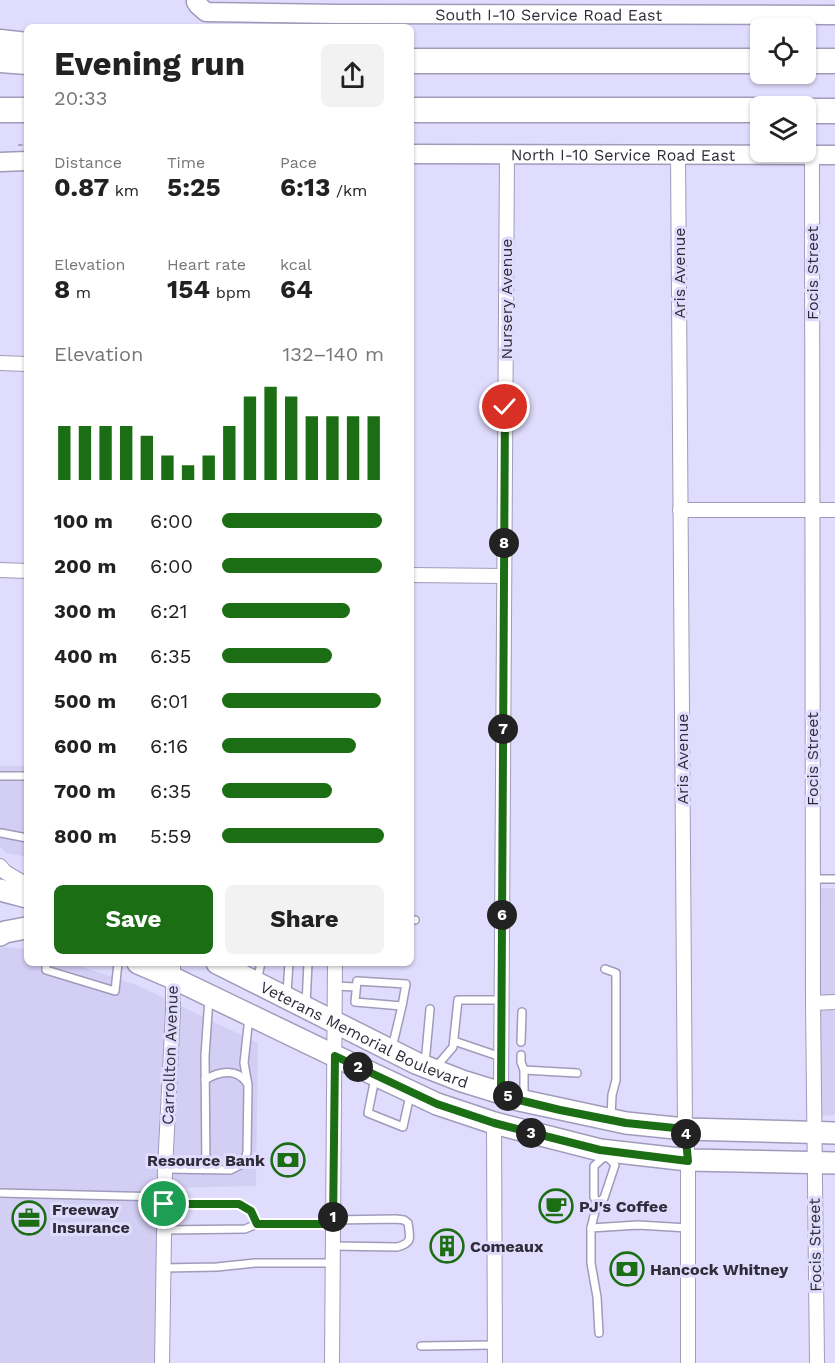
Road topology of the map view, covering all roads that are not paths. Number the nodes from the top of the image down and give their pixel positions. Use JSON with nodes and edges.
{"nodes":[{"id":1,"x":196,"y":1,"type":"edge"},
{"id":2,"x":338,"y":7,"type":"edge"},
{"id":3,"x":812,"y":7,"type":"edge"},
{"id":4,"x":509,"y":8,"type":"edge"},
{"id":5,"x":679,"y":8,"type":"edge"},
{"id":6,"x":835,"y":15,"type":"edge"},
{"id":7,"x":0,"y":42,"type":"edge"},
{"id":8,"x":24,"y":45,"type":"edge"},
{"id":9,"x":0,"y":60,"type":"edge"},
{"id":10,"x":414,"y":61,"type":"edge"},
{"id":11,"x":750,"y":61,"type":"edge"},
{"id":12,"x":816,"y":61,"type":"edge"},
{"id":13,"x":835,"y":61,"type":"edge"},
{"id":14,"x":24,"y":62,"type":"edge"},
{"id":15,"x":0,"y":110,"type":"edge"},
{"id":16,"x":24,"y":110,"type":"edge"},
{"id":17,"x":414,"y":110,"type":"edge"},
{"id":18,"x":750,"y":110,"type":"edge"},
{"id":19,"x":816,"y":111,"type":"edge"},
{"id":20,"x":835,"y":111,"type":"edge"},
{"id":21,"x":507,"y":153,"type":"junction"},
{"id":22,"x":414,"y":154,"type":"edge"},
{"id":23,"x":678,"y":154,"type":"junction"},
{"id":24,"x":750,"y":155,"type":"edge"},
{"id":25,"x":816,"y":155,"type":"edge"},
{"id":26,"x":835,"y":155,"type":"edge"},
{"id":27,"x":24,"y":161,"type":"edge"},
{"id":28,"x":0,"y":162,"type":"edge"},
{"id":29,"x":812,"y":162,"type":"edge"},
{"id":30,"x":0,"y":363,"type":"edge"},
{"id":31,"x":24,"y":364,"type":"edge"},
{"id":32,"x":680,"y":510,"type":"junction"},
{"id":33,"x":835,"y":510,"type":"edge"},
{"id":34,"x":812,"y":511,"type":"junction"},
{"id":35,"x":0,"y":570,"type":"edge"},
{"id":36,"x":24,"y":571,"type":"edge"},
{"id":37,"x":414,"y":575,"type":"edge"},
{"id":38,"x":504,"y":576,"type":"junction"},
{"id":39,"x":0,"y":776,"type":"edge"},
{"id":40,"x":24,"y":776,"type":"edge"},
{"id":41,"x":1,"y":833,"type":"edge"},
{"id":42,"x":24,"y":837,"type":"edge"},
{"id":43,"x":0,"y":866,"type":"edge"},
{"id":44,"x":812,"y":879,"type":"junction"},
{"id":45,"x":835,"y":879,"type":"edge"},
{"id":46,"x":24,"y":883,"type":"edge"},
{"id":47,"x":0,"y":890,"type":"edge"},
{"id":48,"x":24,"y":896,"type":"edge"},
{"id":49,"x":0,"y":904,"type":"edge"},
{"id":50,"x":24,"y":907,"type":"edge"},
{"id":51,"x":0,"y":925,"type":"edge"},
{"id":52,"x":24,"y":928,"type":"edge"},
{"id":53,"x":24,"y":929,"type":"edge"},
{"id":54,"x":0,"y":935,"type":"edge"},
{"id":55,"x":46,"y":966,"type":"edge"},
{"id":56,"x":118,"y":966,"type":"edge"},
{"id":57,"x":153,"y":966,"type":"edge"},
{"id":58,"x":289,"y":966,"type":"edge"},
{"id":59,"x":309,"y":966,"type":"edge"},
{"id":60,"x":335,"y":966,"type":"edge"},
{"id":61,"x":237,"y":968,"type":"edge"},
{"id":62,"x":605,"y":969,"type":"dead end"},
{"id":63,"x":173,"y":970,"type":"edge"},
{"id":64,"x":259,"y":973,"type":"edge"},
{"id":65,"x":335,"y":986,"type":"junction"},
{"id":66,"x":356,"y":987,"type":"junction"},
{"id":67,"x":209,"y":995,"type":"junction"},
{"id":68,"x":287,"y":998,"type":"junction"},
{"id":69,"x":502,"y":1000,"type":"junction"},
{"id":70,"x":835,"y":1002,"type":"edge"},
{"id":71,"x":813,"y":1003,"type":"junction"},
{"id":72,"x":402,"y":1006,"type":"junction"},
{"id":73,"x":306,"y":1007,"type":"junction"},
{"id":74,"x":430,"y":1009,"type":"dead end"},
{"id":75,"x":522,"y":1012,"type":"dead end"},
{"id":76,"x":249,"y":1014,"type":"junction"},
{"id":77,"x":334,"y":1021,"type":"junction"},
{"id":78,"x":454,"y":1041,"type":"junction"},
{"id":79,"x":521,"y":1042,"type":"dead end"},
{"id":80,"x":391,"y":1050,"type":"junction"},
{"id":81,"x":521,"y":1055,"type":"dead end"},
{"id":82,"x":335,"y":1056,"type":"junction"},
{"id":83,"x":501,"y":1057,"type":"junction"},
{"id":84,"x":429,"y":1068,"type":"junction"},
{"id":85,"x":524,"y":1070,"type":"junction"},
{"id":86,"x":577,"y":1073,"type":"dead end"},
{"id":87,"x":375,"y":1075,"type":"junction"},
{"id":88,"x":206,"y":1080,"type":"junction"},
{"id":89,"x":248,"y":1085,"type":"junction"},
{"id":90,"x":411,"y":1092,"type":"junction"},
{"id":91,"x":501,"y":1093,"type":"junction"},
{"id":92,"x":524,"y":1102,"type":"junction"},
{"id":93,"x":610,"y":1120,"type":"junction"},
{"id":94,"x":494,"y":1123,"type":"junction"},
{"id":95,"x":685,"y":1129,"type":"junction"},
{"id":96,"x":825,"y":1133,"type":"edge"},
{"id":97,"x":606,"y":1153,"type":"junction"},
{"id":98,"x":688,"y":1161,"type":"junction"},
{"id":99,"x":825,"y":1163,"type":"edge"},
{"id":100,"x":165,"y":1169,"type":"junction"},
{"id":101,"x":206,"y":1169,"type":"junction"},
{"id":102,"x":0,"y":1193,"type":"edge"},
{"id":103,"x":164,"y":1200,"type":"junction"},
{"id":104,"x":597,"y":1203,"type":"junction"},
{"id":105,"x":333,"y":1222,"type":"junction"},
{"id":106,"x":257,"y":1224,"type":"junction"},
{"id":107,"x":591,"y":1228,"type":"junction"},
{"id":108,"x":688,"y":1228,"type":"junction"},
{"id":109,"x":164,"y":1230,"type":"junction"},
{"id":110,"x":333,"y":1246,"type":"junction"},
{"id":111,"x":333,"y":1263,"type":"junction"},
{"id":112,"x":164,"y":1268,"type":"junction"},
{"id":113,"x":599,"y":1333,"type":"dead end"},
{"id":114,"x":495,"y":1345,"type":"junction"},
{"id":115,"x":422,"y":1346,"type":"dead end"},
{"id":116,"x":162,"y":1363,"type":"edge"},
{"id":117,"x":332,"y":1363,"type":"edge"},
{"id":118,"x":495,"y":1363,"type":"edge"},
{"id":119,"x":688,"y":1363,"type":"edge"},
{"id":120,"x":817,"y":1363,"type":"edge"}],
"edges":[{"from":1,"to":2,"type":"street","name":"South I-10 Service Road East"},
{"from":2,"to":4,"type":"street","name":"South I-10 Service Road East"},
{"from":3,"to":5,"type":"street","name":"South I-10 Service Road East"},
{"from":3,"to":6,"type":"street","name":"South I-10 Service Road East"},
{"from":4,"to":5,"type":"street","name":"South I-10 Service Road East"},
{"from":7,"to":8,"type":"highway"},
{"from":9,"to":14,"type":"highway"},
{"from":10,"to":11,"type":"highway"},
{"from":12,"to":13,"type":"highway"},
{"from":15,"to":16,"type":"highway"},
{"from":17,"to":18,"type":"highway"},
{"from":19,"to":20,"type":"highway"},
{"from":21,"to":22,"type":"street","name":"North I-10 Service Road East"},
{"from":21,"to":23,"type":"street","name":"North I-10 Service Road East"},
{"from":21,"to":38,"type":"street","name":"Nursery Avenue"},
{"from":23,"to":24,"type":"street","name":"North I-10 Service Road East"},
{"from":23,"to":32,"type":"street","name":"Aris Avenue"},
{"from":25,"to":26,"type":"street","name":"North I-10 Service Road East"},
{"from":27,"to":28,"type":"street"},
{"from":29,"to":34,"type":"street","name":"Focis Street"},
{"from":30,"to":31,"type":"street"},
{"from":32,"to":34,"type":"street"},
{"from":32,"to":95,"type":"street","name":"Aris Avenue"},
{"from":33,"to":34,"type":"street"},
{"from":34,"to":44,"type":"street","name":"Focis Street"},
{"from":35,"to":36,"type":"street"},
{"from":37,"to":38,"type":"street"},
{"from":38,"to":69,"type":"street","name":"Nursery Avenue"},
{"from":39,"to":40,"type":"lane"},
{"from":41,"to":42,"type":"lane"},
{"from":43,"to":46,"type":"street"},
{"from":44,"to":45,"type":"lane"},
{"from":44,"to":71,"type":"street","name":"Focis Street"},
{"from":47,"to":48,"type":"main road"},
{"from":49,"to":50,"type":"main road"},
{"from":51,"to":52,"type":"main road"},
{"from":53,"to":54,"type":"main road"},
{"from":55,"to":56,"type":"lane"},
{"from":57,"to":63,"type":"main road","name":"Veterans Memorial Boulevard"},
{"from":58,"to":68,"type":"lane"},
{"from":59,"to":73,"type":"lane"},
{"from":60,"to":65,"type":"street"},
{"from":61,"to":64,"type":"main road","name":"Veterans Memorial Boulevard"},
{"from":62,"to":93,"type":"lane"},
{"from":63,"to":67,"type":"main road","name":"Veterans Memorial Boulevard"},
{"from":63,"to":100,"type":"street","name":"Carrollton Avenue"},
{"from":64,"to":68,"type":"main road","name":"Veterans Memorial Boulevard"},
{"from":65,"to":66,"type":"lane"},
{"from":65,"to":77,"type":"street"},
{"from":66,"to":72,"type":"lane"},
{"from":66,"to":72,"type":"lane"},
{"from":67,"to":76,"type":"main road","name":"Veterans Memorial Boulevard"},
{"from":67,"to":88,"type":"lane"},
{"from":68,"to":73,"type":"main road","name":"Veterans Memorial Boulevard"},
{"from":69,"to":78,"type":"lane"},
{"from":69,"to":83,"type":"street","name":"Nursery Avenue"},
{"from":70,"to":71,"type":"street"},
{"from":71,"to":96,"type":"street","name":"Focis Street"},
{"from":72,"to":80,"type":"lane"},
{"from":73,"to":77,"type":"main road","name":"Veterans Memorial Boulevard"},
{"from":74,"to":84,"type":"lane"},
{"from":75,"to":79,"type":"lane"},
{"from":76,"to":82,"type":"main road","name":"Veterans Memorial Boulevard"},
{"from":76,"to":89,"type":"lane"},
{"from":77,"to":80,"type":"main road","name":"Veterans Memorial Boulevard"},
{"from":77,"to":82,"type":"street"},
{"from":78,"to":83,"type":"lane"},
{"from":78,"to":84,"type":"lane"},
{"from":80,"to":84,"type":"main road","name":"Veterans Memorial Boulevard"},
{"from":81,"to":85,"type":"lane"},
{"from":82,"to":87,"type":"main road","name":"Veterans Memorial Boulevard"},
{"from":82,"to":105,"type":"street"},
{"from":83,"to":91,"type":"street","name":"Nursery Avenue"},
{"from":84,"to":91,"type":"main road","name":"Veterans Memorial Boulevard"},
{"from":85,"to":86,"type":"lane"},
{"from":85,"to":92,"type":"lane"},
{"from":87,"to":90,"type":"main road","name":"Veterans Memorial Boulevard"},
{"from":87,"to":90,"type":"lane"},
{"from":88,"to":89,"type":"lane"},
{"from":88,"to":101,"type":"lane"},
{"from":89,"to":101,"type":"lane"},
{"from":90,"to":94,"type":"main road","name":"Veterans Memorial Boulevard"},
{"from":91,"to":92,"type":"main road","name":"Veterans Memorial Boulevard"},
{"from":92,"to":93,"type":"main road","name":"Veterans Memorial Boulevard"},
{"from":93,"to":95,"type":"main road","name":"Veterans Memorial Boulevard"},
{"from":94,"to":97,"type":"main road","name":"Veterans Memorial Boulevard"},
{"from":94,"to":114,"type":"street"},
{"from":95,"to":96,"type":"main road","name":"Veterans Memorial Boulevard"},
{"from":95,"to":98,"type":"street","name":"Aris Avenue"},
{"from":96,"to":99,"type":"street","name":"Focis Street"},
{"from":97,"to":98,"type":"main road","name":"Veterans Memorial Boulevard"},
{"from":97,"to":104,"type":"lane"},
{"from":97,"to":104,"type":"lane"},
{"from":98,"to":99,"type":"main road","name":"Veterans Memorial Boulevard"},
{"from":98,"to":108,"type":"street","name":"Aris Avenue"},
{"from":99,"to":120,"type":"street","name":"Focis Street"},
{"from":100,"to":101,"type":"lane"},
{"from":100,"to":103,"type":"street","name":"Carrollton Avenue"},
{"from":102,"to":103,"type":"lane"},
{"from":103,"to":106,"type":"lane"},
{"from":103,"to":109,"type":"street","name":"Carrollton Avenue"},
{"from":104,"to":107,"type":"lane"},
{"from":105,"to":106,"type":"lane"},
{"from":105,"to":110,"type":"street"},
{"from":105,"to":110,"type":"lane"},
{"from":106,"to":109,"type":"lane"},
{"from":107,"to":108,"type":"lane"},
{"from":107,"to":113,"type":"lane"},
{"from":108,"to":119,"type":"street","name":"Aris Avenue"},
{"from":109,"to":112,"type":"street","name":"Carrollton Avenue"},
{"from":110,"to":111,"type":"street"},
{"from":111,"to":112,"type":"lane"},
{"from":111,"to":117,"type":"street"},
{"from":112,"to":116,"type":"street","name":"Carrollton Avenue"},
{"from":114,"to":115,"type":"lane"},
{"from":114,"to":118,"type":"street"}]}
